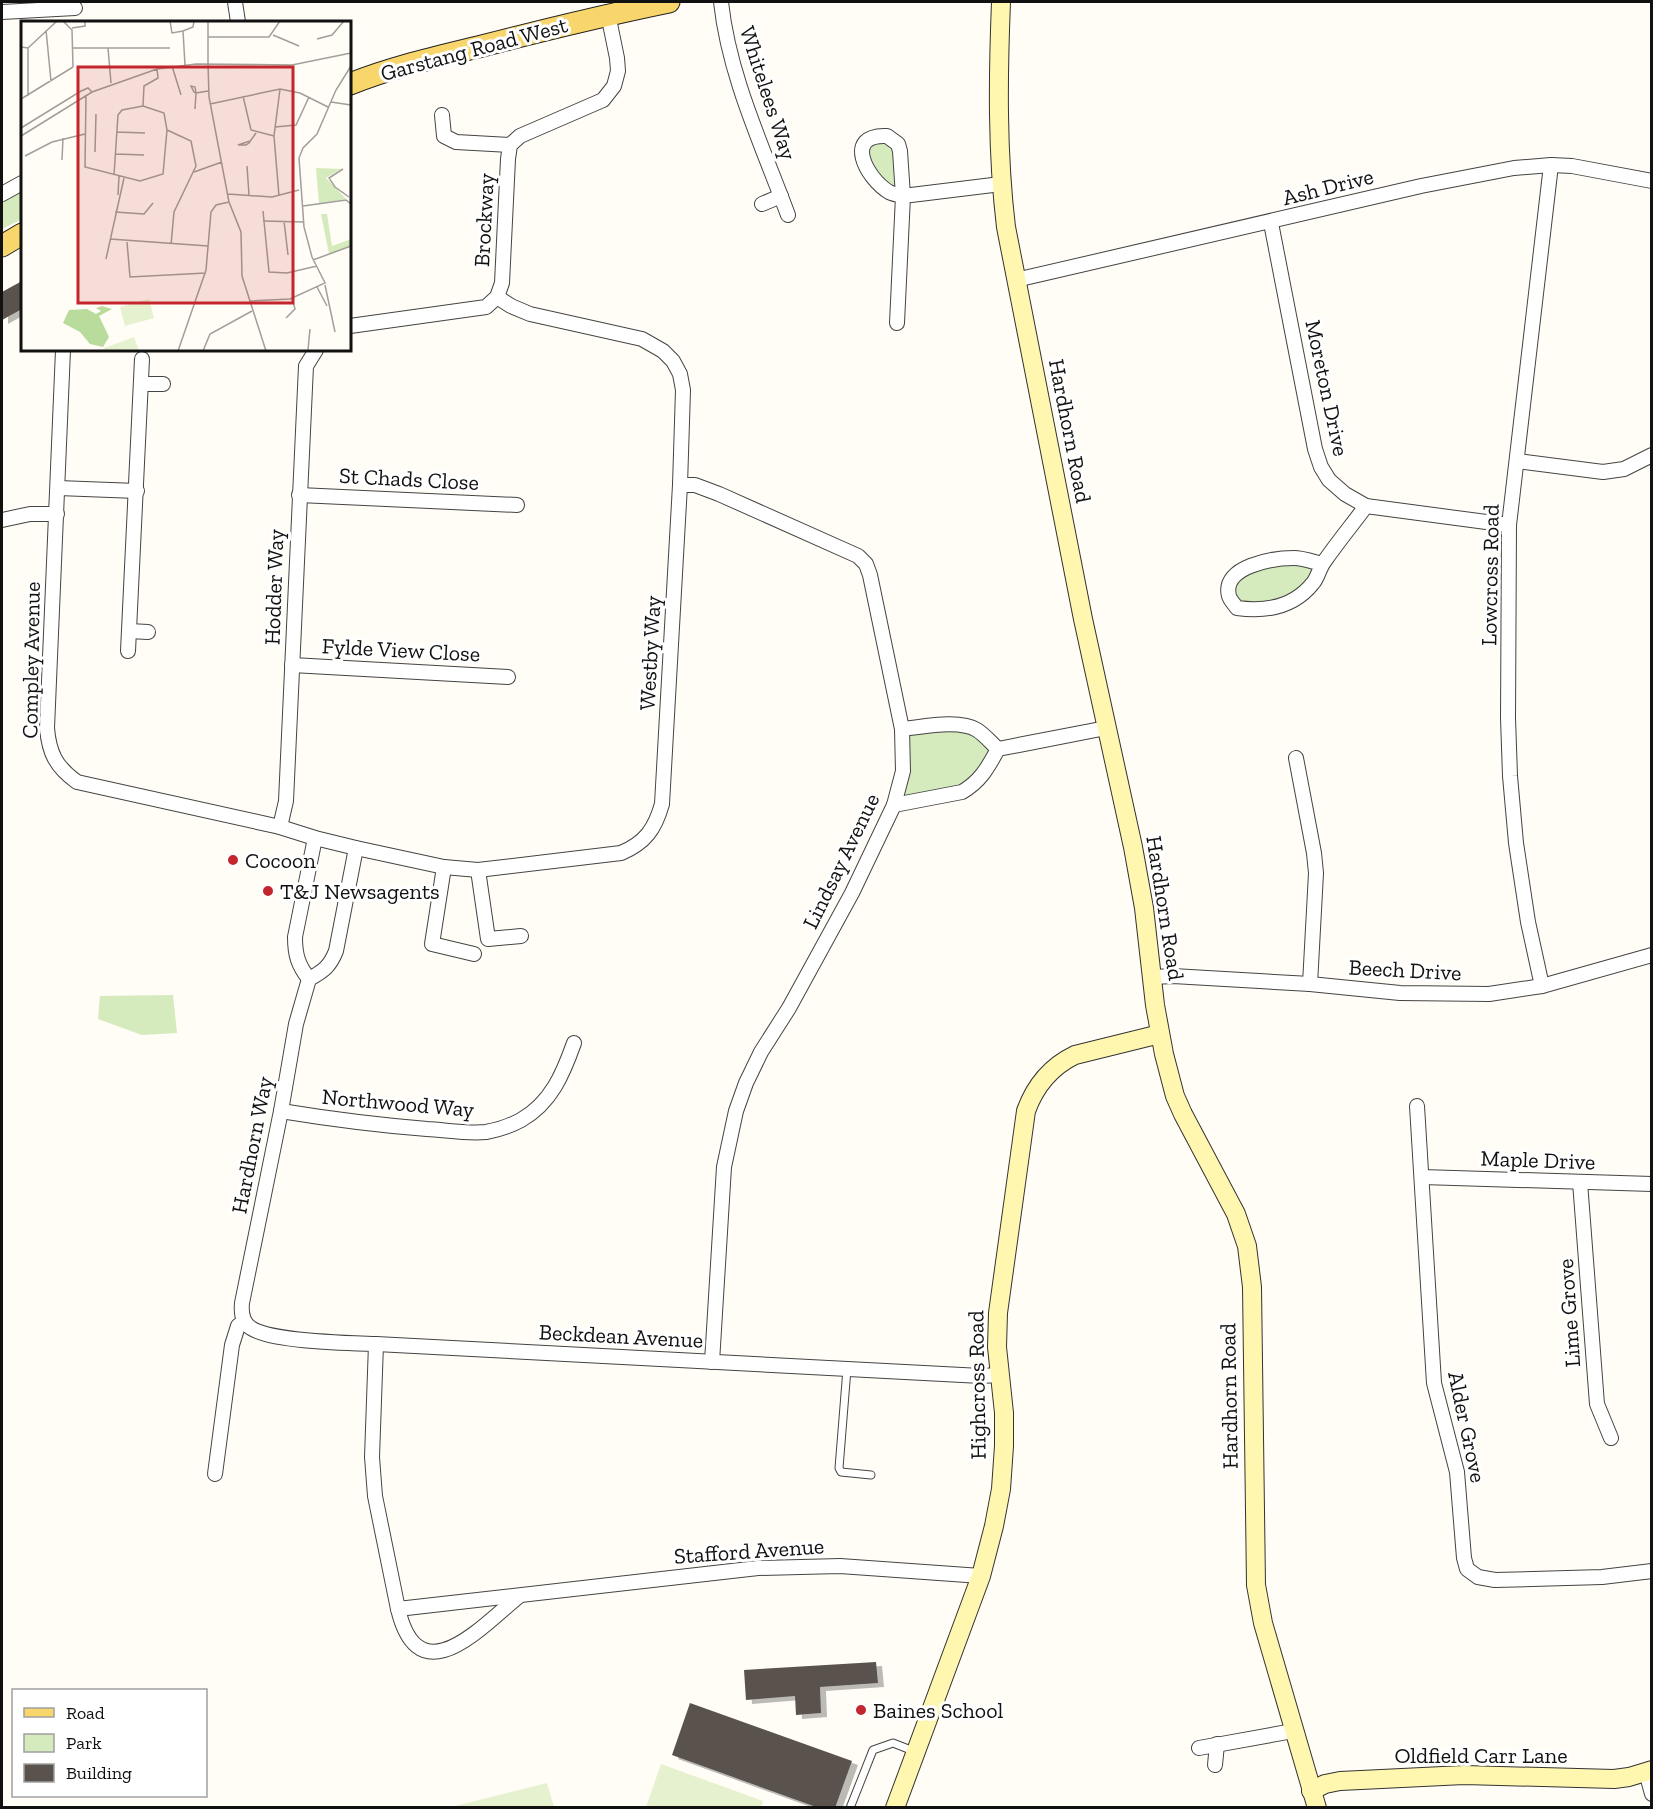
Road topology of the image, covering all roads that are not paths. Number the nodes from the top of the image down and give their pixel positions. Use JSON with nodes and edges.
{"nodes":[{"id":1,"x":235,"y":2,"type":"edge"},
{"id":2,"x":669,"y":2,"type":"edge"},
{"id":3,"x":721,"y":2,"type":"edge"},
{"id":4,"x":1001,"y":2,"type":"edge"},
{"id":5,"x":75,"y":8,"type":"dead end"},
{"id":6,"x":2,"y":12,"type":"edge"},
{"id":7,"x":608,"y":14,"type":"junction"},
{"id":8,"x":238,"y":21,"type":"edge"},
{"id":9,"x":351,"y":84,"type":"edge"},
{"id":10,"x":442,"y":116,"type":"dead end"},
{"id":11,"x":510,"y":145,"type":"junction"},
{"id":12,"x":1551,"y":165,"type":"junction"},
{"id":13,"x":1652,"y":181,"type":"edge"},
{"id":14,"x":21,"y":184,"type":"edge"},
{"id":15,"x":1001,"y":184,"type":"junction"},
{"id":16,"x":2,"y":194,"type":"edge"},
{"id":17,"x":781,"y":196,"type":"junction"},
{"id":18,"x":762,"y":204,"type":"dead end"},
{"id":19,"x":788,"y":215,"type":"dead end"},
{"id":20,"x":1271,"y":223,"type":"junction"},
{"id":21,"x":21,"y":235,"type":"edge"},
{"id":22,"x":2,"y":246,"type":"edge"},
{"id":23,"x":1016,"y":280,"type":"junction"},
{"id":24,"x":497,"y":297,"type":"junction"},
{"id":25,"x":897,"y":323,"type":"dead end"},
{"id":26,"x":351,"y":326,"type":"edge"},
{"id":27,"x":63,"y":351,"type":"edge"},
{"id":28,"x":315,"y":351,"type":"edge"},
{"id":29,"x":142,"y":359,"type":"dead end"},
{"id":30,"x":141,"y":384,"type":"junction"},
{"id":31,"x":164,"y":384,"type":"dead end"},
{"id":32,"x":1652,"y":455,"type":"edge"},
{"id":33,"x":1516,"y":461,"type":"junction"},
{"id":34,"x":680,"y":484,"type":"junction"},
{"id":35,"x":58,"y":488,"type":"junction"},
{"id":36,"x":137,"y":491,"type":"junction"},
{"id":37,"x":299,"y":495,"type":"junction"},
{"id":38,"x":517,"y":505,"type":"dead end"},
{"id":39,"x":1366,"y":506,"type":"junction"},
{"id":40,"x":57,"y":514,"type":"junction"},
{"id":41,"x":2,"y":520,"type":"edge"},
{"id":42,"x":1509,"y":525,"type":"junction"},
{"id":43,"x":1322,"y":564,"type":"junction"},
{"id":44,"x":129,"y":631,"type":"junction"},
{"id":45,"x":148,"y":632,"type":"dead end"},
{"id":46,"x":128,"y":651,"type":"dead end"},
{"id":47,"x":292,"y":665,"type":"junction"},
{"id":48,"x":508,"y":677,"type":"dead end"},
{"id":49,"x":1106,"y":728,"type":"junction"},
{"id":50,"x":902,"y":729,"type":"junction"},
{"id":51,"x":998,"y":749,"type":"junction"},
{"id":52,"x":1296,"y":758,"type":"dead end"},
{"id":53,"x":894,"y":805,"type":"junction"},
{"id":54,"x":280,"y":827,"type":"junction"},
{"id":55,"x":315,"y":838,"type":"junction"},
{"id":56,"x":356,"y":848,"type":"junction"},
{"id":57,"x":444,"y":867,"type":"junction"},
{"id":58,"x":478,"y":870,"type":"junction"},
{"id":59,"x":521,"y":936,"type":"dead end"},
{"id":60,"x":474,"y":954,"type":"dead end"},
{"id":61,"x":1652,"y":955,"type":"edge"},
{"id":62,"x":1153,"y":977,"type":"junction"},
{"id":63,"x":309,"y":979,"type":"junction"},
{"id":64,"x":1310,"y":984,"type":"junction"},
{"id":65,"x":1542,"y":986,"type":"junction"},
{"id":66,"x":1160,"y":1034,"type":"junction"},
{"id":67,"x":574,"y":1043,"type":"dead end"},
{"id":68,"x":1417,"y":1106,"type":"dead end"},
{"id":69,"x":281,"y":1111,"type":"junction"},
{"id":70,"x":1422,"y":1177,"type":"junction"},
{"id":71,"x":1580,"y":1182,"type":"junction"},
{"id":72,"x":1652,"y":1184,"type":"edge"},
{"id":73,"x":244,"y":1321,"type":"junction"},
{"id":74,"x":376,"y":1344,"type":"junction"},
{"id":75,"x":711,"y":1362,"type":"junction"},
{"id":76,"x":847,"y":1369,"type":"junction"},
{"id":77,"x":999,"y":1375,"type":"junction"},
{"id":78,"x":1611,"y":1438,"type":"dead end"},
{"id":79,"x":215,"y":1474,"type":"dead end"},
{"id":80,"x":871,"y":1475,"type":"dead end"},
{"id":81,"x":1652,"y":1571,"type":"edge"},
{"id":82,"x":981,"y":1576,"type":"junction"},
{"id":83,"x":520,"y":1595,"type":"junction"},
{"id":84,"x":398,"y":1609,"type":"junction"},
{"id":85,"x":1293,"y":1731,"type":"junction"},
{"id":86,"x":1217,"y":1744,"type":"junction"},
{"id":87,"x":1199,"y":1748,"type":"dead end"},
{"id":88,"x":916,"y":1752,"type":"junction"},
{"id":89,"x":1215,"y":1765,"type":"dead end"},
{"id":90,"x":1649,"y":1771,"type":"edge"},
{"id":91,"x":1652,"y":1794,"type":"edge"},
{"id":92,"x":1314,"y":1799,"type":"edge"},
{"id":93,"x":850,"y":1808,"type":"edge"},
{"id":94,"x":895,"y":1808,"type":"edge"}],
"edges":[{"from":1,"to":8,"type":"street"},
{"from":2,"to":7,"type":"main road","name":"Garstang Road West"},
{"from":3,"to":17,"type":"street","name":"Whitelees Way"},
{"from":4,"to":15,"type":"street","name":"Hardhorn Road"},
{"from":5,"to":6,"type":"street"},
{"from":7,"to":9,"type":"main road","name":"Garstang Road West"},
{"from":7,"to":11,"type":"street","name":"Brockway"},
{"from":10,"to":11,"type":"street","name":"Brockway"},
{"from":11,"to":24,"type":"street","name":"Brockway"},
{"from":12,"to":13,"type":"street","name":"Ash Drive"},
{"from":12,"to":20,"type":"street","name":"Ash Drive"},
{"from":12,"to":33,"type":"street","name":"Lowcross Road"},
{"from":14,"to":16,"type":"street"},
{"from":15,"to":23,"type":"street","name":"Hardhorn Road"},
{"from":15,"to":25,"type":"street"},
{"from":17,"to":18,"type":"street","name":"Whitelees Way"},
{"from":17,"to":19,"type":"street","name":"Whitelees Way"},
{"from":20,"to":23,"type":"street","name":"Ash Drive"},
{"from":20,"to":39,"type":"street","name":"Moreton Drive"},
{"from":21,"to":22,"type":"main road"},
{"from":23,"to":49,"type":"street","name":"Hardhorn Road"},
{"from":24,"to":26,"type":"street"},
{"from":24,"to":34,"type":"street","name":"Westby Way"},
{"from":27,"to":35,"type":"street","name":"Compley Avenue"},
{"from":28,"to":37,"type":"street","name":"Hodder Way"},
{"from":29,"to":30,"type":"street"},
{"from":30,"to":31,"type":"street"},
{"from":30,"to":36,"type":"street"},
{"from":32,"to":33,"type":"street"},
{"from":33,"to":42,"type":"street","name":"Lowcross Road"},
{"from":34,"to":50,"type":"street","name":"Lindsay Avenue"},
{"from":34,"to":58,"type":"street","name":"Westby Way"},
{"from":35,"to":36,"type":"street"},
{"from":35,"to":40,"type":"street","name":"Compley Avenue"},
{"from":36,"to":44,"type":"street"},
{"from":37,"to":38,"type":"street","name":"St Chads Close"},
{"from":37,"to":47,"type":"street","name":"Hodder Way"},
{"from":39,"to":42,"type":"street","name":"Moreton Drive"},
{"from":39,"to":43,"type":"street"},
{"from":40,"to":41,"type":"street"},
{"from":40,"to":54,"type":"street","name":"Compley Avenue"},
{"from":42,"to":65,"type":"street","name":"Lowcross Road"},
{"from":43,"to":43,"type":"street"},
{"from":44,"to":45,"type":"street"},
{"from":44,"to":46,"type":"street"},
{"from":47,"to":48,"type":"street","name":"Fylde View Close"},
{"from":47,"to":54,"type":"street","name":"Hodder Way"},
{"from":49,"to":51,"type":"street"},
{"from":49,"to":62,"type":"street","name":"Hardhorn Road"},
{"from":50,"to":51,"type":"street"},
{"from":50,"to":53,"type":"street","name":"Lindsay Avenue"},
{"from":51,"to":53,"type":"street"},
{"from":52,"to":64,"type":"street"},
{"from":53,"to":75,"type":"street","name":"Lindsay Avenue"},
{"from":54,"to":55,"type":"street","name":"Compley Avenue"},
{"from":55,"to":56,"type":"street","name":"Compley Avenue"},
{"from":55,"to":63,"type":"street"},
{"from":56,"to":57,"type":"street","name":"Westby Way"},
{"from":56,"to":63,"type":"street"},
{"from":57,"to":58,"type":"street","name":"Westby Way"},
{"from":57,"to":60,"type":"street"},
{"from":58,"to":59,"type":"street"},
{"from":61,"to":65,"type":"street","name":"Beech Drive"},
{"from":62,"to":64,"type":"street","name":"Beech Drive"},
{"from":62,"to":66,"type":"street","name":"Hardhorn Road"},
{"from":63,"to":69,"type":"street","name":"Hardhorn Way"},
{"from":64,"to":65,"type":"street","name":"Beech Drive"},
{"from":66,"to":77,"type":"street","name":"Highcross Road"},
{"from":66,"to":85,"type":"street","name":"Hardhorn Road"},
{"from":67,"to":69,"type":"street","name":"Northwood Way"},
{"from":68,"to":70,"type":"street","name":"Alder Grove"},
{"from":69,"to":73,"type":"street","name":"Hardhorn Way"},
{"from":70,"to":71,"type":"street","name":"Maple Drive"},
{"from":70,"to":81,"type":"street","name":"Alder Grove"},
{"from":71,"to":72,"type":"street","name":"Maple Drive"},
{"from":71,"to":78,"type":"street","name":"Lime Grove"},
{"from":73,"to":74,"type":"street","name":"Beckdean Avenue"},
{"from":73,"to":79,"type":"street"},
{"from":74,"to":75,"type":"street","name":"Beckdean Avenue"},
{"from":74,"to":84,"type":"street"},
{"from":75,"to":76,"type":"street","name":"Beckdean Avenue"},
{"from":76,"to":77,"type":"street","name":"Beckdean Avenue"},
{"from":76,"to":80,"type":"lane"},
{"from":77,"to":82,"type":"street","name":"Highcross Road"},
{"from":82,"to":83,"type":"street","name":"Stafford Avenue"},
{"from":82,"to":88,"type":"street","name":"Highcross Road"},
{"from":83,"to":84,"type":"street","name":"Stafford Avenue"},
{"from":83,"to":84,"type":"street"},
{"from":85,"to":86,"type":"street"},
{"from":85,"to":92,"type":"street","name":"Hardhorn Road"},
{"from":86,"to":87,"type":"street"},
{"from":86,"to":89,"type":"street"},
{"from":88,"to":93,"type":"lane"},
{"from":88,"to":94,"type":"street","name":"Highcross Road"},
{"from":90,"to":91,"type":"street"},
{"from":90,"to":92,"type":"street","name":"Oldfield Carr Lane"}]}
